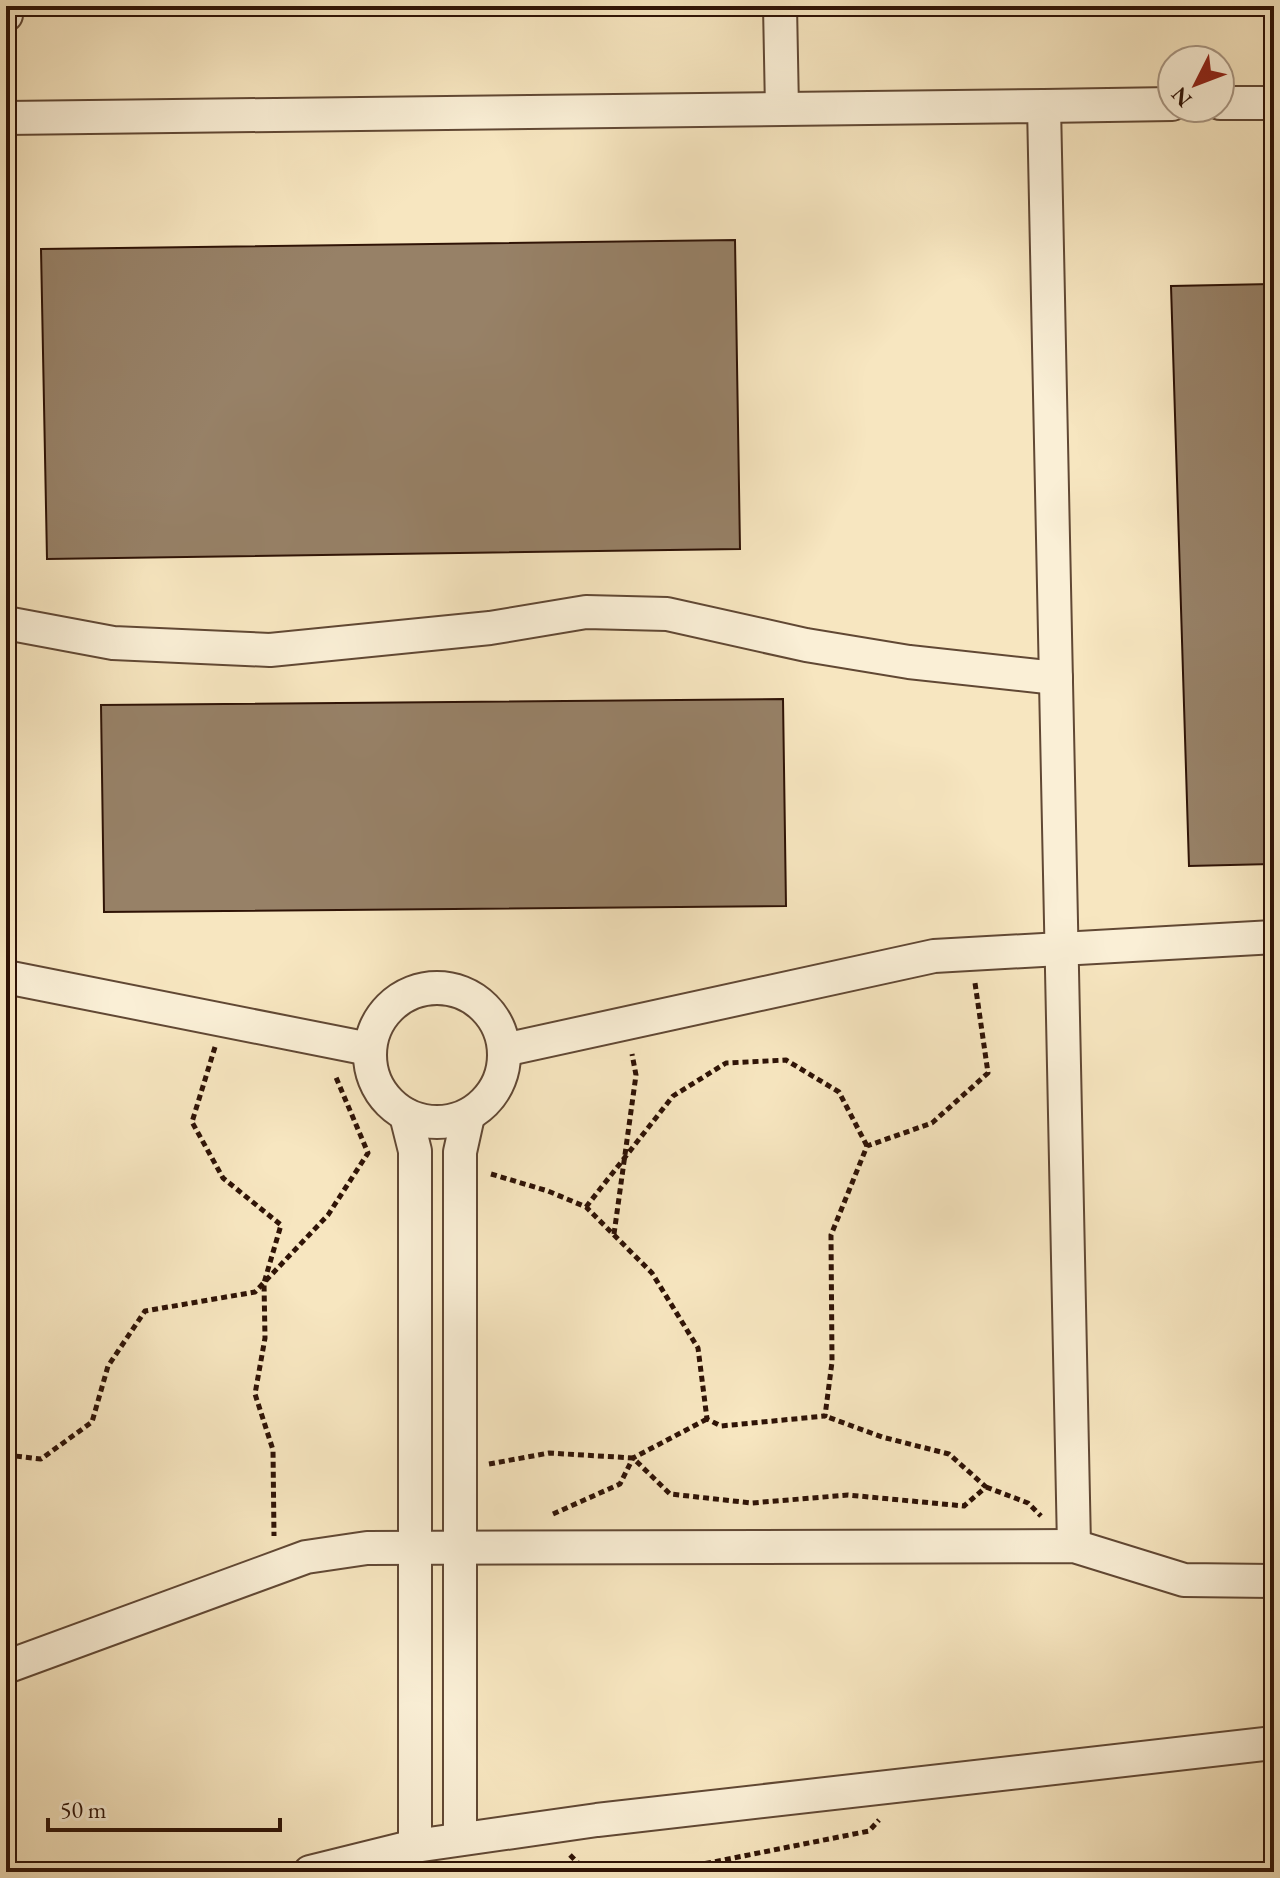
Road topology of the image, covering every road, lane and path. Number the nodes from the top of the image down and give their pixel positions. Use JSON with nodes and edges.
{"nodes":[{"id":1,"x":6,"y":6,"type":"edge"},
{"id":2,"x":780,"y":6,"type":"edge"},
{"id":3,"x":6,"y":15,"type":"edge"},
{"id":4,"x":1236,"y":103,"type":"edge"},
{"id":5,"x":1274,"y":103,"type":"edge"},
{"id":6,"x":1156,"y":104,"type":"edge"},
{"id":7,"x":1044,"y":106,"type":"junction"},
{"id":8,"x":782,"y":109,"type":"junction"},
{"id":9,"x":6,"y":118,"type":"edge"},
{"id":10,"x":6,"y":623,"type":"edge"},
{"id":11,"x":1056,"y":678,"type":"junction"},
{"id":12,"x":1274,"y":937,"type":"edge"},
{"id":13,"x":1062,"y":949,"type":"junction"},
{"id":14,"x":972,"y":954,"type":"junction"},
{"id":15,"x":6,"y":977,"type":"edge"},
{"id":16,"x":221,"y":1020,"type":"junction"},
{"id":17,"x":625,"y":1024,"type":"junction"},
{"id":18,"x":319,"y":1039,"type":"junction"},
{"id":19,"x":369,"y":1049,"type":"junction"},
{"id":20,"x":504,"y":1050,"type":"junction"},
{"id":21,"x":406,"y":1115,"type":"junction"},
{"id":22,"x":468,"y":1116,"type":"junction"},
{"id":23,"x":867,"y":1146,"type":"junction"},
{"id":24,"x":627,"y":1154,"type":"junction"},
{"id":25,"x":460,"y":1165,"type":"junction"},
{"id":26,"x":586,"y":1207,"type":"junction"},
{"id":27,"x":614,"y":1235,"type":"junction"},
{"id":28,"x":264,"y":1283,"type":"junction"},
{"id":29,"x":825,"y":1416,"type":"junction"},
{"id":30,"x":707,"y":1419,"type":"junction"},
{"id":31,"x":6,"y":1455,"type":"edge"},
{"id":32,"x":633,"y":1458,"type":"junction"},
{"id":33,"x":460,"y":1470,"type":"junction"},
{"id":34,"x":549,"y":1516,"type":"dead end"},
{"id":35,"x":1074,"y":1546,"type":"junction"},
{"id":36,"x":461,"y":1548,"type":"junction"},
{"id":37,"x":415,"y":1550,"type":"junction"},
{"id":38,"x":275,"y":1569,"type":"junction"},
{"id":39,"x":1274,"y":1581,"type":"edge"},
{"id":40,"x":6,"y":1667,"type":"edge"},
{"id":41,"x":1274,"y":1743,"type":"edge"},
{"id":42,"x":869,"y":1831,"type":"dead end"},
{"id":43,"x":460,"y":1839,"type":"junction"},
{"id":44,"x":415,"y":1846,"type":"junction"},
{"id":45,"x":581,"y":1866,"type":"dead end"},
{"id":46,"x":698,"y":1869,"type":"edge"},
{"id":47,"x":310,"y":1872,"type":"edge"}],
"edges":[{"from":1,"to":3,"type":"street"},
{"from":2,"to":8,"type":"street"},
{"from":4,"to":5,"type":"street"},
{"from":6,"to":7,"type":"street"},
{"from":7,"to":8,"type":"street"},
{"from":7,"to":11,"type":"street"},
{"from":8,"to":9,"type":"street"},
{"from":10,"to":11,"type":"street"},
{"from":11,"to":13,"type":"street"},
{"from":12,"to":13,"type":"street"},
{"from":13,"to":14,"type":"street"},
{"from":13,"to":35,"type":"street"},
{"from":14,"to":17,"type":"street"},
{"from":14,"to":23,"type":"path"},
{"from":15,"to":16,"type":"street"},
{"from":16,"to":18,"type":"street"},
{"from":16,"to":28,"type":"path"},
{"from":17,"to":20,"type":"street"},
{"from":17,"to":24,"type":"path"},
{"from":18,"to":19,"type":"street"},
{"from":18,"to":28,"type":"path"},
{"from":19,"to":20,"type":"street"},
{"from":19,"to":21,"type":"street"},
{"from":20,"to":22,"type":"street"},
{"from":21,"to":22,"type":"street"},
{"from":21,"to":37,"type":"street"},
{"from":22,"to":25,"type":"street"},
{"from":23,"to":24,"type":"path"},
{"from":23,"to":29,"type":"path"},
{"from":24,"to":26,"type":"path"},
{"from":24,"to":27,"type":"path"},
{"from":25,"to":26,"type":"path"},
{"from":25,"to":33,"type":"street"},
{"from":26,"to":27,"type":"path"},
{"from":27,"to":30,"type":"path"},
{"from":28,"to":31,"type":"path"},
{"from":28,"to":38,"type":"path"},
{"from":29,"to":30,"type":"path"},
{"from":29,"to":32,"type":"path"},
{"from":30,"to":32,"type":"path"},
{"from":32,"to":33,"type":"path"},
{"from":32,"to":34,"type":"path"},
{"from":33,"to":36,"type":"street"},
{"from":35,"to":36,"type":"street"},
{"from":35,"to":39,"type":"street"},
{"from":36,"to":37,"type":"street"},
{"from":36,"to":43,"type":"street"},
{"from":37,"to":38,"type":"street"},
{"from":37,"to":44,"type":"street"},
{"from":38,"to":40,"type":"street"},
{"from":41,"to":43,"type":"street"},
{"from":42,"to":46,"type":"path"},
{"from":43,"to":44,"type":"street"},
{"from":44,"to":47,"type":"street"},
{"from":45,"to":46,"type":"path"}]}
